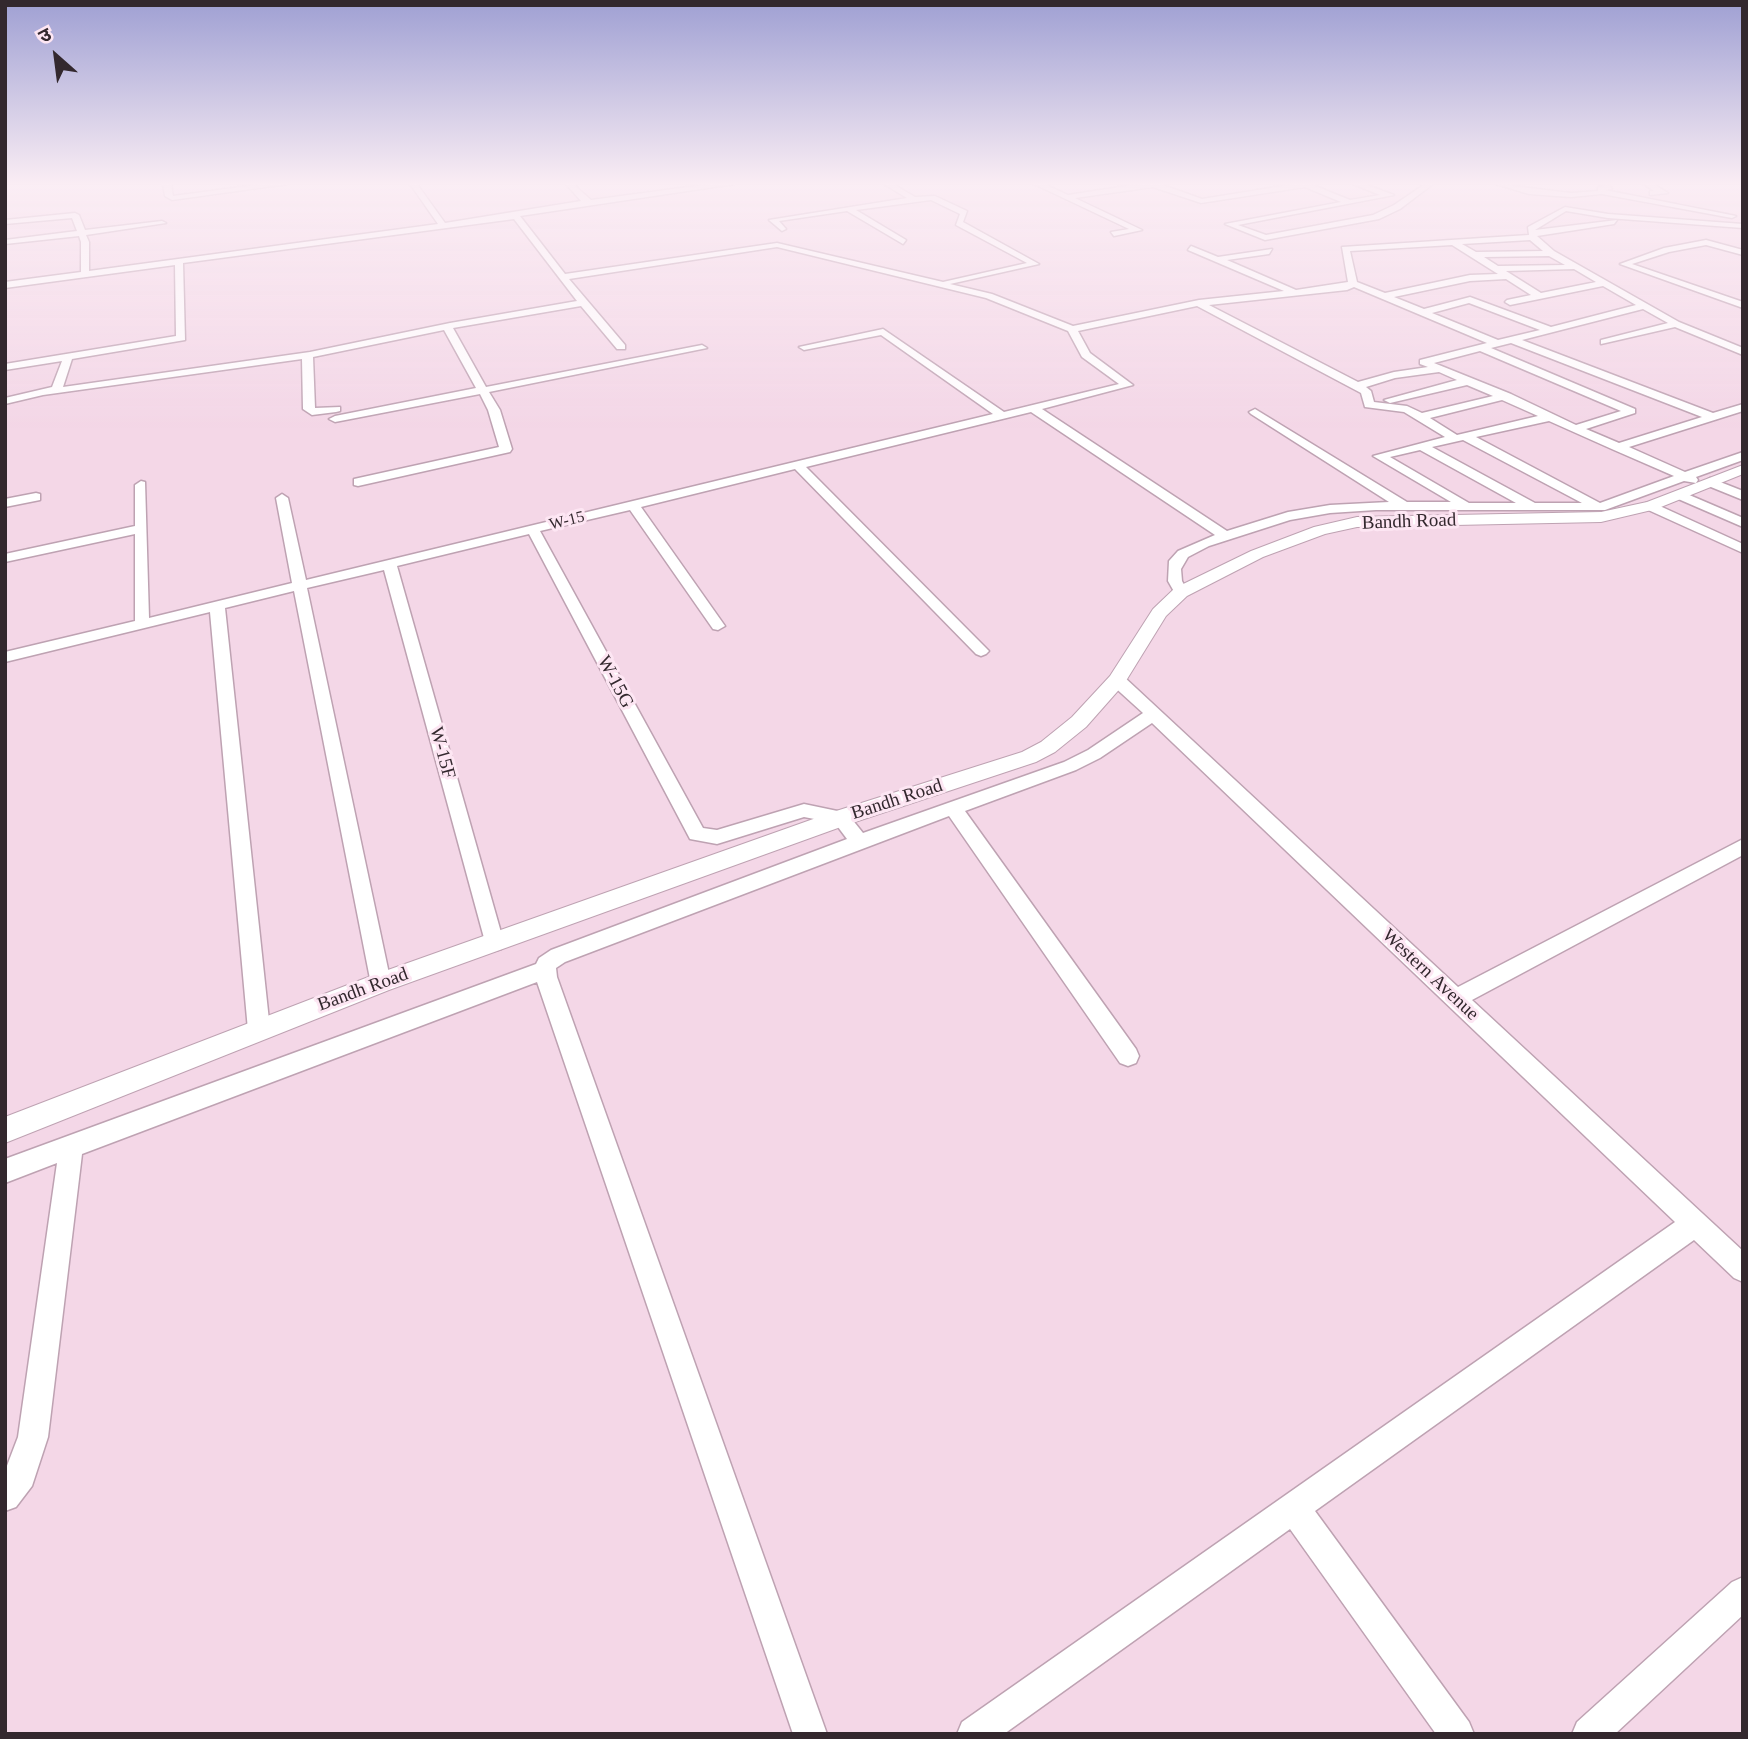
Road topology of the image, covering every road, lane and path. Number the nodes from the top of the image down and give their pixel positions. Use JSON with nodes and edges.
{"nodes":[{"id":1,"x":85,"y":265,"type":"edge"},
{"id":2,"x":149,"y":265,"type":"edge"},
{"id":3,"x":179,"y":265,"type":"edge"},
{"id":4,"x":554,"y":265,"type":"edge"},
{"id":5,"x":642,"y":265,"type":"edge"},
{"id":6,"x":862,"y":265,"type":"edge"},
{"id":7,"x":1030,"y":265,"type":"edge"},
{"id":8,"x":1232,"y":265,"type":"edge"},
{"id":9,"x":1349,"y":265,"type":"edge"},
{"id":10,"x":1488,"y":265,"type":"edge"},
{"id":11,"x":1574,"y":265,"type":"edge"},
{"id":12,"x":1625,"y":265,"type":"joint"},
{"id":13,"x":1578,"y":267,"type":"junction"},
{"id":14,"x":1613,"y":268,"type":"dead end"},
{"id":15,"x":1494,"y":269,"type":"junction"},
{"id":16,"x":1602,"y":271,"type":"dead end"},
{"id":17,"x":85,"y":274,"type":"junction"},
{"id":18,"x":1590,"y":274,"type":"junction"},
{"id":19,"x":1506,"y":276,"type":"junction"},
{"id":20,"x":563,"y":277,"type":"junction"},
{"id":21,"x":1353,"y":283,"type":"junction"},
{"id":22,"x":1606,"y":283,"type":"junction"},
{"id":23,"x":942,"y":284,"type":"junction"},
{"id":24,"x":5,"y":285,"type":"edge"},
{"id":25,"x":1298,"y":294,"type":"junction"},
{"id":26,"x":1384,"y":296,"type":"junction"},
{"id":27,"x":1539,"y":296,"type":"junction"},
{"id":28,"x":1510,"y":302,"type":"dead end"},
{"id":29,"x":583,"y":303,"type":"junction"},
{"id":30,"x":1199,"y":303,"type":"junction"},
{"id":31,"x":1645,"y":306,"type":"junction"},
{"id":32,"x":1743,"y":306,"type":"edge"},
{"id":33,"x":1421,"y":313,"type":"junction"},
{"id":34,"x":1676,"y":324,"type":"junction"},
{"id":35,"x":447,"y":327,"type":"junction"},
{"id":36,"x":1072,"y":329,"type":"junction"},
{"id":37,"x":1550,"y":330,"type":"junction"},
{"id":38,"x":1513,"y":340,"type":"junction"},
{"id":39,"x":1605,"y":342,"type":"dead end"},
{"id":40,"x":1496,"y":343,"type":"junction"},
{"id":41,"x":621,"y":347,"type":"dead end"},
{"id":42,"x":804,"y":347,"type":"dead end"},
{"id":43,"x":1480,"y":347,"type":"junction"},
{"id":44,"x":702,"y":348,"type":"dead end"},
{"id":45,"x":1743,"y":352,"type":"edge"},
{"id":46,"x":310,"y":355,"type":"junction"},
{"id":47,"x":1443,"y":355,"type":"junction"},
{"id":48,"x":68,"y":357,"type":"junction"},
{"id":49,"x":5,"y":367,"type":"edge"},
{"id":50,"x":1468,"y":367,"type":"dead end"},
{"id":51,"x":1440,"y":369,"type":"junction"},
{"id":52,"x":1468,"y":381,"type":"junction"},
{"id":53,"x":1506,"y":384,"type":"dead end"},
{"id":54,"x":1357,"y":386,"type":"junction"},
{"id":55,"x":1518,"y":389,"type":"dead end"},
{"id":56,"x":485,"y":390,"type":"junction"},
{"id":57,"x":47,"y":393,"type":"junction"},
{"id":58,"x":1507,"y":397,"type":"junction"},
{"id":59,"x":1390,"y":400,"type":"dead end"},
{"id":60,"x":5,"y":401,"type":"edge"},
{"id":61,"x":1544,"y":401,"type":"dead end"},
{"id":62,"x":1743,"y":407,"type":"edge"},
{"id":63,"x":1033,"y":408,"type":"junction"},
{"id":64,"x":1255,"y":412,"type":"dead end"},
{"id":65,"x":1001,"y":415,"type":"junction"},
{"id":66,"x":1420,"y":417,"type":"junction"},
{"id":67,"x":1550,"y":417,"type":"junction"},
{"id":68,"x":1713,"y":417,"type":"junction"},
{"id":69,"x":1594,"y":423,"type":"junction"},
{"id":70,"x":1577,"y":428,"type":"junction"},
{"id":71,"x":1461,"y":438,"type":"junction"},
{"id":72,"x":1421,"y":446,"type":"junction"},
{"id":73,"x":1618,"y":447,"type":"junction"},
{"id":74,"x":1743,"y":456,"type":"edge"},
{"id":75,"x":797,"y":464,"type":"junction"},
{"id":76,"x":1743,"y":469,"type":"edge"},
{"id":77,"x":358,"y":482,"type":"dead end"},
{"id":78,"x":141,"y":485,"type":"dead end"},
{"id":79,"x":1695,"y":485,"type":"junction"},
{"id":80,"x":1743,"y":496,"type":"edge"},
{"id":81,"x":36,"y":497,"type":"dead end"},
{"id":82,"x":282,"y":498,"type":"dead end"},
{"id":83,"x":5,"y":503,"type":"edge"},
{"id":84,"x":633,"y":505,"type":"junction"},
{"id":85,"x":1405,"y":506,"type":"junction"},
{"id":86,"x":1467,"y":506,"type":"junction"},
{"id":87,"x":1651,"y":506,"type":"junction"},
{"id":88,"x":1600,"y":507,"type":"junction"},
{"id":89,"x":1535,"y":508,"type":"junction"},
{"id":90,"x":1743,"y":523,"type":"edge"},
{"id":91,"x":140,"y":529,"type":"junction"},
{"id":92,"x":533,"y":530,"type":"junction"},
{"id":93,"x":1225,"y":536,"type":"junction"},
{"id":94,"x":1743,"y":549,"type":"edge"},
{"id":95,"x":5,"y":558,"type":"edge"},
{"id":96,"x":389,"y":564,"type":"junction"},
{"id":97,"x":301,"y":585,"type":"junction"},
{"id":98,"x":1181,"y":592,"type":"junction"},
{"id":99,"x":217,"y":606,"type":"junction"},
{"id":100,"x":142,"y":624,"type":"junction"},
{"id":101,"x":718,"y":626,"type":"dead end"},
{"id":102,"x":981,"y":651,"type":"dead end"},
{"id":103,"x":5,"y":657,"type":"edge"},
{"id":104,"x":1117,"y":680,"type":"junction"},
{"id":105,"x":1152,"y":715,"type":"junction"},
{"id":106,"x":953,"y":808,"type":"junction"},
{"id":107,"x":841,"y":818,"type":"junction"},
{"id":108,"x":859,"y":842,"type":"junction"},
{"id":109,"x":1743,"y":846,"type":"edge"},
{"id":110,"x":494,"y":943,"type":"junction"},
{"id":111,"x":544,"y":970,"type":"junction"},
{"id":112,"x":380,"y":983,"type":"junction"},
{"id":113,"x":1455,"y":999,"type":"junction"},
{"id":114,"x":258,"y":1030,"type":"junction"},
{"id":115,"x":1129,"y":1056,"type":"dead end"},
{"id":116,"x":5,"y":1130,"type":"edge"},
{"id":117,"x":71,"y":1146,"type":"junction"},
{"id":118,"x":5,"y":1171,"type":"edge"},
{"id":119,"x":1695,"y":1224,"type":"junction"},
{"id":120,"x":1743,"y":1269,"type":"edge"},
{"id":121,"x":5,"y":1496,"type":"edge"},
{"id":122,"x":1295,"y":1509,"type":"junction"},
{"id":123,"x":1743,"y":1593,"type":"edge"},
{"id":124,"x":810,"y":1734,"type":"edge"},
{"id":125,"x":974,"y":1734,"type":"edge"},
{"id":126,"x":1457,"y":1734,"type":"edge"},
{"id":127,"x":1589,"y":1734,"type":"edge"}],
"edges":[{"from":1,"to":17,"type":"street"},
{"from":2,"to":17,"type":"street"},
{"from":3,"to":48,"type":"street"},
{"from":4,"to":20,"type":"street"},
{"from":5,"to":20,"type":"street"},
{"from":6,"to":23,"type":"street"},
{"from":7,"to":23,"type":"street"},
{"from":8,"to":25,"type":"street"},
{"from":9,"to":21,"type":"street"},
{"from":10,"to":15,"type":"street"},
{"from":11,"to":13,"type":"street"},
{"from":12,"to":14,"type":"street"},
{"from":12,"to":32,"type":"street"},
{"from":13,"to":15,"type":"street"},
{"from":13,"to":18,"type":"street"},
{"from":15,"to":19,"type":"street"},
{"from":16,"to":18,"type":"street"},
{"from":17,"to":24,"type":"street"},
{"from":18,"to":22,"type":"street"},
{"from":19,"to":26,"type":"street"},
{"from":19,"to":27,"type":"street"},
{"from":20,"to":29,"type":"street"},
{"from":21,"to":25,"type":"street"},
{"from":21,"to":26,"type":"street"},
{"from":22,"to":27,"type":"street"},
{"from":22,"to":31,"type":"street"},
{"from":23,"to":36,"type":"street"},
{"from":25,"to":30,"type":"street"},
{"from":26,"to":33,"type":"street"},
{"from":27,"to":28,"type":"street"},
{"from":29,"to":35,"type":"street"},
{"from":29,"to":41,"type":"street"},
{"from":30,"to":36,"type":"street"},
{"from":30,"to":54,"type":"street"},
{"from":31,"to":34,"type":"street"},
{"from":31,"to":37,"type":"street"},
{"from":33,"to":37,"type":"street"},
{"from":33,"to":40,"type":"street"},
{"from":34,"to":39,"type":"street"},
{"from":34,"to":45,"type":"street"},
{"from":35,"to":46,"type":"street"},
{"from":35,"to":56,"type":"street"},
{"from":36,"to":63,"type":"street","name":"W-15"},
{"from":37,"to":38,"type":"street"},
{"from":38,"to":40,"type":"street"},
{"from":38,"to":68,"type":"street"},
{"from":40,"to":43,"type":"street"},
{"from":42,"to":65,"type":"street"},
{"from":43,"to":47,"type":"street"},
{"from":43,"to":69,"type":"street"},
{"from":44,"to":56,"type":"street"},
{"from":46,"to":56,"type":"street"},
{"from":46,"to":57,"type":"street"},
{"from":47,"to":50,"type":"street"},
{"from":47,"to":51,"type":"street"},
{"from":48,"to":49,"type":"street"},
{"from":48,"to":57,"type":"street"},
{"from":51,"to":52,"type":"street"},
{"from":51,"to":54,"type":"street"},
{"from":52,"to":58,"type":"street"},
{"from":52,"to":59,"type":"street"},
{"from":53,"to":55,"type":"street"},
{"from":54,"to":66,"type":"street"},
{"from":56,"to":77,"type":"street"},
{"from":57,"to":60,"type":"street"},
{"from":58,"to":66,"type":"street"},
{"from":58,"to":67,"type":"street"},
{"from":61,"to":69,"type":"street"},
{"from":62,"to":68,"type":"street"},
{"from":63,"to":65,"type":"street","name":"W-15"},
{"from":63,"to":93,"type":"street"},
{"from":64,"to":85,"type":"street"},
{"from":65,"to":75,"type":"street","name":"W-15"},
{"from":66,"to":71,"type":"street"},
{"from":67,"to":70,"type":"street"},
{"from":67,"to":71,"type":"street"},
{"from":68,"to":73,"type":"street"},
{"from":69,"to":70,"type":"street"},
{"from":70,"to":73,"type":"street"},
{"from":71,"to":72,"type":"street"},
{"from":71,"to":88,"type":"street"},
{"from":72,"to":86,"type":"street"},
{"from":72,"to":89,"type":"street"},
{"from":73,"to":79,"type":"street"},
{"from":74,"to":79,"type":"street"},
{"from":75,"to":84,"type":"street","name":"W-15"},
{"from":75,"to":102,"type":"street"},
{"from":76,"to":79,"type":"street","name":"Bandh Road"},
{"from":78,"to":91,"type":"street"},
{"from":79,"to":80,"type":"street"},
{"from":79,"to":87,"type":"street","name":"Bandh Road"},
{"from":79,"to":88,"type":"street"},
{"from":79,"to":90,"type":"street"},
{"from":81,"to":83,"type":"street"},
{"from":82,"to":97,"type":"street"},
{"from":84,"to":92,"type":"street","name":"W-15"},
{"from":84,"to":101,"type":"street"},
{"from":85,"to":86,"type":"street"},
{"from":85,"to":93,"type":"street"},
{"from":86,"to":89,"type":"street"},
{"from":87,"to":94,"type":"street"},
{"from":87,"to":98,"type":"street","name":"Bandh Road"},
{"from":88,"to":89,"type":"street"},
{"from":91,"to":95,"type":"street"},
{"from":91,"to":100,"type":"street"},
{"from":92,"to":96,"type":"street","name":"W-15"},
{"from":92,"to":107,"type":"street","name":"W-15G"},
{"from":93,"to":98,"type":"street"},
{"from":96,"to":97,"type":"street","name":"W-15"},
{"from":96,"to":110,"type":"street","name":"W-15F"},
{"from":97,"to":99,"type":"street","name":"W-15"},
{"from":97,"to":112,"type":"street"},
{"from":98,"to":104,"type":"street","name":"Bandh Road"},
{"from":99,"to":100,"type":"street","name":"W-15"},
{"from":99,"to":114,"type":"street"},
{"from":100,"to":103,"type":"street","name":"W-15"},
{"from":104,"to":105,"type":"street","name":"Western Avenue"},
{"from":104,"to":107,"type":"street","name":"Bandh Road"},
{"from":105,"to":106,"type":"street"},
{"from":105,"to":113,"type":"street","name":"Western Avenue"},
{"from":106,"to":108,"type":"street"},
{"from":106,"to":115,"type":"street"},
{"from":107,"to":108,"type":"street"},
{"from":107,"to":110,"type":"street","name":"Bandh Road"},
{"from":108,"to":111,"type":"street"},
{"from":109,"to":113,"type":"street"},
{"from":110,"to":112,"type":"street","name":"Bandh Road"},
{"from":111,"to":117,"type":"street"},
{"from":111,"to":124,"type":"street"},
{"from":112,"to":114,"type":"street","name":"Bandh Road"},
{"from":113,"to":119,"type":"street","name":"Western Avenue"},
{"from":114,"to":116,"type":"street","name":"Bandh Road"},
{"from":117,"to":118,"type":"street"},
{"from":117,"to":121,"type":"street"},
{"from":119,"to":120,"type":"street","name":"Western Avenue"},
{"from":119,"to":122,"type":"street"},
{"from":122,"to":125,"type":"street"},
{"from":122,"to":126,"type":"street"},
{"from":123,"to":127,"type":"street"}]}
